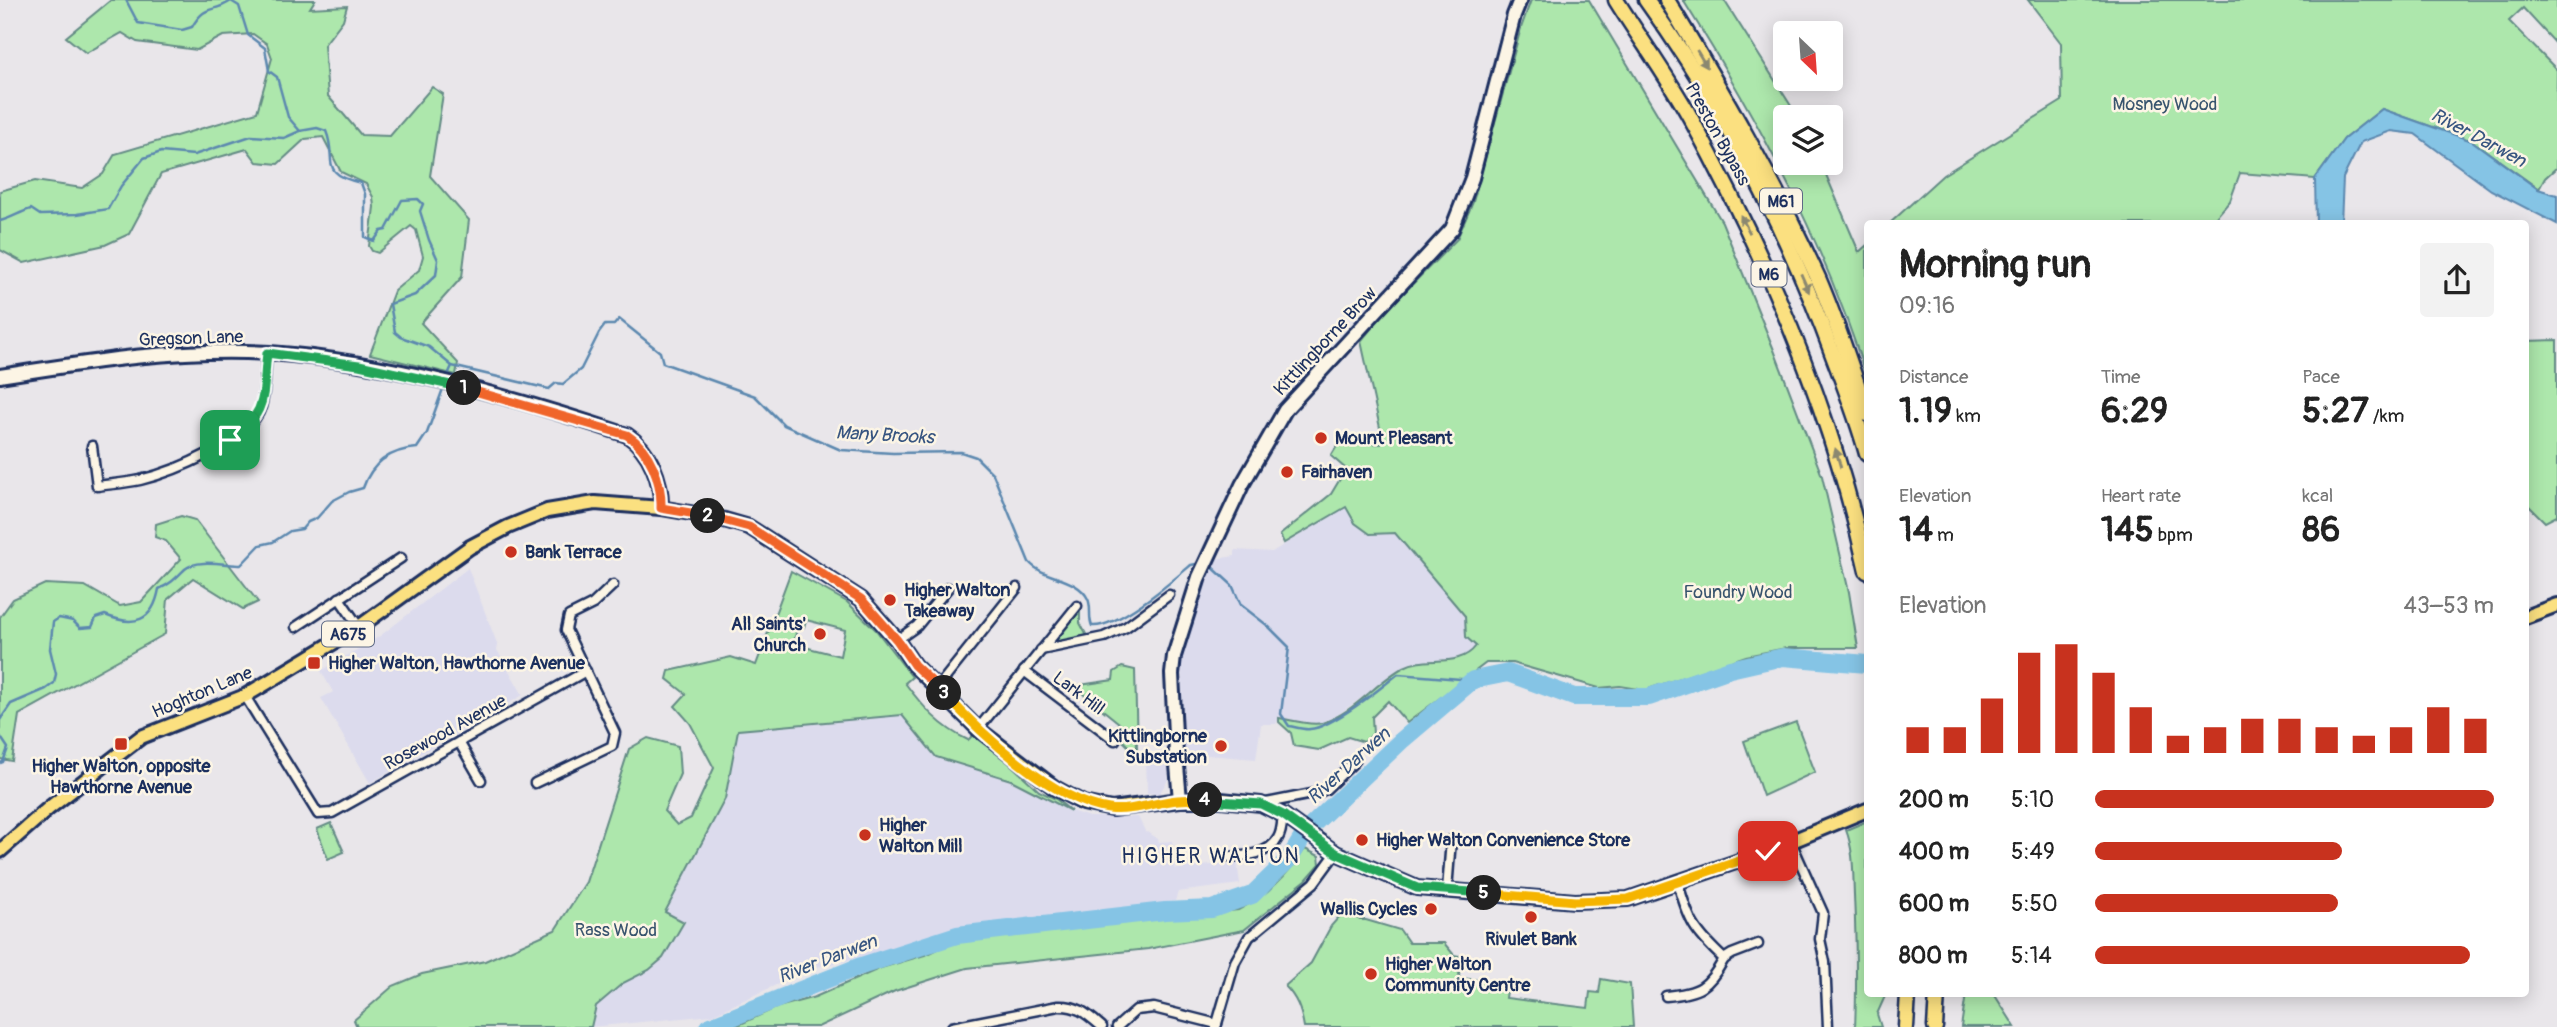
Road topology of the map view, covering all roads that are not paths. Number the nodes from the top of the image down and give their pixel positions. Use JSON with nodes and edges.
{"nodes":[{"id":1,"x":1520,"y":0,"type":"edge"},
{"id":2,"x":1616,"y":0,"type":"edge"},
{"id":3,"x":1646,"y":0,"type":"edge"},
{"id":4,"x":1667,"y":0,"type":"edge"},
{"id":5,"x":267,"y":353,"type":"junction"},
{"id":6,"x":0,"y":376,"type":"edge"},
{"id":7,"x":1864,"y":405,"type":"edge"},
{"id":8,"x":1864,"y":445,"type":"edge"},
{"id":9,"x":92,"y":446,"type":"dead end"},
{"id":10,"x":661,"y":508,"type":"junction"},
{"id":11,"x":401,"y":558,"type":"dead end"},
{"id":12,"x":1864,"y":559,"type":"edge"},
{"id":13,"x":612,"y":585,"type":"dead end"},
{"id":14,"x":948,"y":588,"type":"dead end"},
{"id":15,"x":1017,"y":588,"type":"dead end"},
{"id":16,"x":1169,"y":595,"type":"dead end"},
{"id":17,"x":339,"y":598,"type":"junction"},
{"id":18,"x":2557,"y":605,"type":"edge"},
{"id":19,"x":1077,"y":606,"type":"dead end"},
{"id":20,"x":2529,"y":616,"type":"edge"},
{"id":21,"x":296,"y":627,"type":"dead end"},
{"id":22,"x":359,"y":627,"type":"junction"},
{"id":23,"x":897,"y":640,"type":"junction"},
{"id":24,"x":1041,"y":650,"type":"junction"},
{"id":25,"x":586,"y":671,"type":"junction"},
{"id":26,"x":1024,"y":671,"type":"junction"},
{"id":27,"x":938,"y":687,"type":"junction"},
{"id":28,"x":245,"y":696,"type":"junction"},
{"id":29,"x":978,"y":729,"type":"junction"},
{"id":30,"x":1115,"y":740,"type":"dead end"},
{"id":31,"x":459,"y":742,"type":"junction"},
{"id":32,"x":1355,"y":761,"type":"dead end"},
{"id":33,"x":481,"y":780,"type":"dead end"},
{"id":34,"x":535,"y":783,"type":"dead end"},
{"id":35,"x":1180,"y":800,"type":"junction"},
{"id":36,"x":1261,"y":804,"type":"junction"},
{"id":37,"x":1864,"y":811,"type":"edge"},
{"id":38,"x":1285,"y":817,"type":"junction"},
{"id":39,"x":1451,"y":840,"type":"dead end"},
{"id":40,"x":1791,"y":842,"type":"junction"},
{"id":41,"x":0,"y":851,"type":"edge"},
{"id":42,"x":1336,"y":853,"type":"junction"},
{"id":43,"x":1230,"y":857,"type":"dead end"},
{"id":44,"x":1678,"y":883,"type":"junction"},
{"id":45,"x":1447,"y":890,"type":"junction"},
{"id":46,"x":1758,"y":944,"type":"dead end"},
{"id":47,"x":1724,"y":959,"type":"junction"},
{"id":48,"x":1666,"y":996,"type":"dead end"},
{"id":49,"x":1908,"y":997,"type":"edge"},
{"id":50,"x":1937,"y":997,"type":"edge"},
{"id":51,"x":1216,"y":1026,"type":"edge"},
{"id":52,"x":952,"y":1027,"type":"edge"},
{"id":53,"x":1102,"y":1027,"type":"edge"},
{"id":54,"x":1117,"y":1027,"type":"edge"},
{"id":55,"x":1828,"y":1027,"type":"edge"},
{"id":56,"x":1906,"y":1027,"type":"edge"},
{"id":57,"x":1935,"y":1027,"type":"edge"}],
"edges":[{"from":1,"to":35,"type":"street","name":"Kittlingborne Brow"},
{"from":12,"to":2,"type":"highway","name":"Preston Bypass","number":"M6","one_way":true},
{"from":3,"to":8,"type":"highway","number":"M6","one_way":true},
{"from":4,"to":7,"type":"highway","number":"M61","one_way":true},
{"from":5,"to":6,"type":"street","name":"Gregson Lane"},
{"from":5,"to":9,"type":"street"},
{"from":5,"to":10,"type":"street","name":"Gregson Lane"},
{"from":10,"to":22,"type":"main road","name":"Hoghton Lane","number":"A675"},
{"from":10,"to":23,"type":"main road","number":"A675"},
{"from":11,"to":17,"type":"street"},
{"from":13,"to":25,"type":"street"},
{"from":14,"to":23,"type":"street"},
{"from":15,"to":27,"type":"street"},
{"from":16,"to":24,"type":"street"},
{"from":17,"to":21,"type":"street"},
{"from":17,"to":22,"type":"street"},
{"from":18,"to":20,"type":"main road"},
{"from":19,"to":24,"type":"street"},
{"from":22,"to":28,"type":"main road","name":"Hoghton Lane","number":"A675"},
{"from":23,"to":27,"type":"main road","number":"A675"},
{"from":24,"to":26,"type":"street"},
{"from":25,"to":31,"type":"street","name":"Rosewood Avenue"},
{"from":25,"to":34,"type":"street"},
{"from":26,"to":29,"type":"street"},
{"from":26,"to":30,"type":"street","name":"Lark Hill"},
{"from":27,"to":29,"type":"main road","number":"A675"},
{"from":28,"to":31,"type":"street","name":"Rosewood Avenue"},
{"from":28,"to":41,"type":"main road","name":"Hoghton Lane","number":"A675"},
{"from":29,"to":35,"type":"main road","number":"A675"},
{"from":31,"to":33,"type":"street"},
{"from":32,"to":36,"type":"street"},
{"from":35,"to":36,"type":"main road","number":"A675"},
{"from":36,"to":38,"type":"main road","number":"A675"},
{"from":37,"to":40,"type":"main road","number":"A675"},
{"from":38,"to":42,"type":"main road","number":"A675"},
{"from":38,"to":43,"type":"street"},
{"from":39,"to":45,"type":"street"},
{"from":40,"to":44,"type":"main road","number":"A675"},
{"from":40,"to":55,"type":"street"},
{"from":42,"to":45,"type":"main road","number":"A675"},
{"from":42,"to":51,"type":"street"},
{"from":44,"to":45,"type":"main road","number":"A675"},
{"from":44,"to":47,"type":"street"},
{"from":46,"to":47,"type":"street"},
{"from":47,"to":48,"type":"street"},
{"from":49,"to":56,"type":"highway"},
{"from":50,"to":57,"type":"highway"},
{"from":51,"to":54,"type":"street"},
{"from":52,"to":53,"type":"street"}]}
